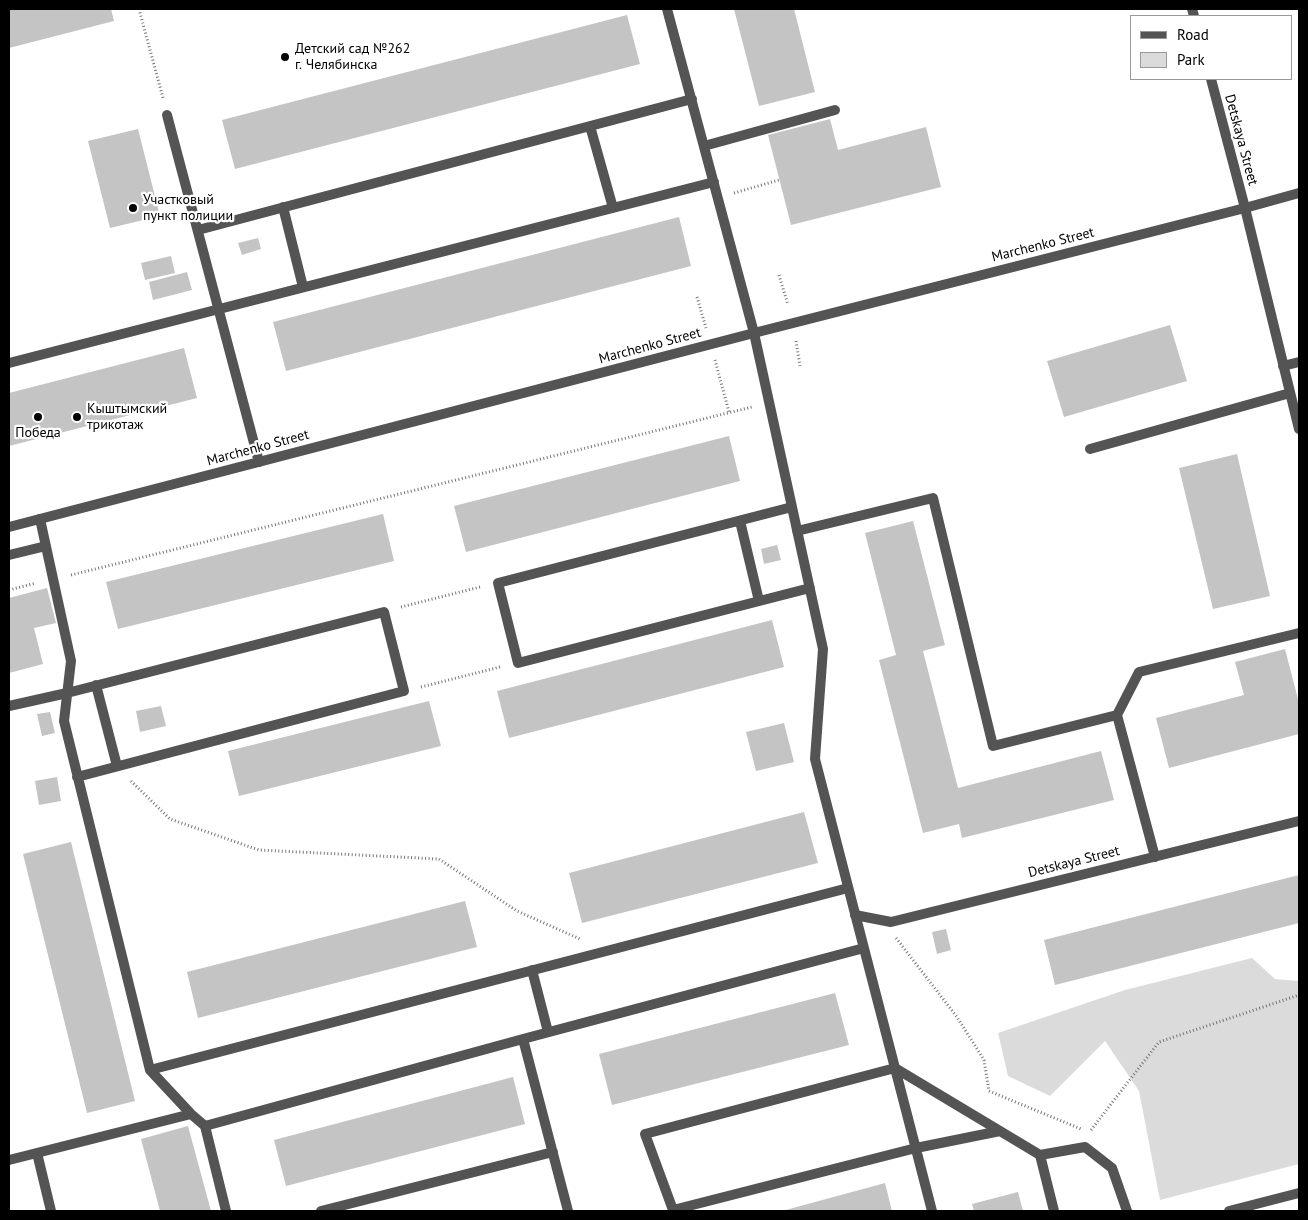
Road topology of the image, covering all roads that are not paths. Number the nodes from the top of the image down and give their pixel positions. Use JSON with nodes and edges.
{"nodes":[{"id":1,"x":668,"y":9,"type":"edge"},
{"id":2,"x":1211,"y":80,"type":"edge"},
{"id":3,"x":692,"y":99,"type":"junction"},
{"id":4,"x":835,"y":110,"type":"dead end"},
{"id":5,"x":167,"y":115,"type":"road end"},
{"id":6,"x":590,"y":126,"type":"junction"},
{"id":7,"x":704,"y":146,"type":"junction"},
{"id":8,"x":714,"y":182,"type":"junction"},
{"id":9,"x":1299,"y":193,"type":"edge"},
{"id":10,"x":283,"y":207,"type":"junction"},
{"id":11,"x":613,"y":208,"type":"junction"},
{"id":12,"x":1245,"y":208,"type":"junction"},
{"id":13,"x":198,"y":230,"type":"junction"},
{"id":14,"x":304,"y":287,"type":"junction"},
{"id":15,"x":218,"y":309,"type":"junction"},
{"id":16,"x":754,"y":333,"type":"junction"},
{"id":17,"x":1299,"y":362,"type":"edge"},
{"id":18,"x":9,"y":363,"type":"edge"},
{"id":19,"x":1283,"y":366,"type":"junction"},
{"id":20,"x":1290,"y":393,"type":"junction"},
{"id":21,"x":1299,"y":430,"type":"edge"},
{"id":22,"x":1090,"y":449,"type":"dead end"},
{"id":23,"x":259,"y":462,"type":"junction"},
{"id":24,"x":792,"y":507,"type":"junction"},
{"id":25,"x":40,"y":519,"type":"junction"},
{"id":26,"x":740,"y":521,"type":"junction"},
{"id":27,"x":9,"y":527,"type":"edge"},
{"id":28,"x":797,"y":530,"type":"junction"},
{"id":29,"x":46,"y":546,"type":"junction"},
{"id":30,"x":9,"y":555,"type":"edge"},
{"id":31,"x":810,"y":588,"type":"junction"},
{"id":32,"x":759,"y":601,"type":"junction"},
{"id":33,"x":1299,"y":633,"type":"edge"},
{"id":34,"x":96,"y":685,"type":"junction"},
{"id":35,"x":67,"y":692,"type":"junction"},
{"id":36,"x":9,"y":706,"type":"edge"},
{"id":37,"x":1116,"y":715,"type":"junction"},
{"id":38,"x":117,"y":766,"type":"junction"},
{"id":39,"x":77,"y":777,"type":"junction"},
{"id":40,"x":1299,"y":821,"type":"edge"},
{"id":41,"x":1155,"y":857,"type":"junction"},
{"id":42,"x":848,"y":888,"type":"junction"},
{"id":43,"x":856,"y":915,"type":"junction"},
{"id":44,"x":864,"y":948,"type":"junction"},
{"id":45,"x":532,"y":970,"type":"junction"},
{"id":46,"x":548,"y":1032,"type":"junction"},
{"id":47,"x":523,"y":1039,"type":"junction"},
{"id":48,"x":895,"y":1068,"type":"junction"},
{"id":49,"x":150,"y":1070,"type":"junction"},
{"id":50,"x":191,"y":1114,"type":"junction"},
{"id":51,"x":205,"y":1126,"type":"junction"},
{"id":52,"x":1000,"y":1131,"type":"junction"},
{"id":53,"x":916,"y":1148,"type":"junction"},
{"id":54,"x":553,"y":1152,"type":"junction"},
{"id":55,"x":37,"y":1153,"type":"junction"},
{"id":56,"x":1040,"y":1155,"type":"junction"},
{"id":57,"x":9,"y":1160,"type":"edge"},
{"id":58,"x":1299,"y":1193,"type":"edge"},
{"id":59,"x":51,"y":1211,"type":"edge"},
{"id":60,"x":226,"y":1211,"type":"edge"},
{"id":61,"x":321,"y":1211,"type":"edge"},
{"id":62,"x":568,"y":1211,"type":"edge"},
{"id":63,"x":932,"y":1211,"type":"edge"},
{"id":64,"x":1054,"y":1211,"type":"edge"},
{"id":65,"x":1127,"y":1211,"type":"edge"},
{"id":66,"x":1229,"y":1211,"type":"edge"}],
"edges":[{"from":1,"to":3,"type":"street"},
{"from":2,"to":12,"type":"street","name":"Detskaya Street"},
{"from":3,"to":6,"type":"street"},
{"from":3,"to":7,"type":"street"},
{"from":4,"to":7,"type":"street"},
{"from":5,"to":13,"type":"street"},
{"from":6,"to":10,"type":"street"},
{"from":6,"to":11,"type":"street"},
{"from":7,"to":8,"type":"street"},
{"from":8,"to":11,"type":"street"},
{"from":8,"to":16,"type":"street"},
{"from":9,"to":12,"type":"street","name":"Marchenko Street"},
{"from":10,"to":13,"type":"street"},
{"from":10,"to":14,"type":"street"},
{"from":11,"to":14,"type":"street"},
{"from":12,"to":16,"type":"street","name":"Marchenko Street"},
{"from":12,"to":19,"type":"street","name":"Detskaya Street"},
{"from":13,"to":15,"type":"street"},
{"from":14,"to":15,"type":"street"},
{"from":15,"to":18,"type":"street"},
{"from":15,"to":23,"type":"street"},
{"from":16,"to":23,"type":"street","name":"Marchenko Street"},
{"from":16,"to":24,"type":"street"},
{"from":17,"to":19,"type":"street"},
{"from":19,"to":20,"type":"street","name":"Detskaya Street"},
{"from":20,"to":21,"type":"street","name":"Detskaya Street"},
{"from":20,"to":22,"type":"street"},
{"from":23,"to":25,"type":"street","name":"Marchenko Street"},
{"from":24,"to":26,"type":"street"},
{"from":24,"to":28,"type":"street"},
{"from":25,"to":27,"type":"street","name":"Marchenko Street"},
{"from":25,"to":29,"type":"street"},
{"from":26,"to":32,"type":"street"},
{"from":26,"to":32,"type":"street"},
{"from":28,"to":31,"type":"street"},
{"from":28,"to":37,"type":"street"},
{"from":29,"to":30,"type":"street"},
{"from":29,"to":35,"type":"street"},
{"from":31,"to":32,"type":"street"},
{"from":31,"to":42,"type":"street"},
{"from":33,"to":37,"type":"street"},
{"from":34,"to":35,"type":"street"},
{"from":34,"to":38,"type":"street"},
{"from":34,"to":38,"type":"street"},
{"from":35,"to":36,"type":"street"},
{"from":35,"to":39,"type":"street"},
{"from":37,"to":41,"type":"street"},
{"from":38,"to":39,"type":"street"},
{"from":39,"to":49,"type":"street"},
{"from":40,"to":41,"type":"street","name":"Detskaya Street"},
{"from":41,"to":43,"type":"street","name":"Detskaya Street"},
{"from":42,"to":43,"type":"street"},
{"from":42,"to":45,"type":"street"},
{"from":43,"to":44,"type":"street"},
{"from":44,"to":46,"type":"street"},
{"from":44,"to":48,"type":"street"},
{"from":45,"to":46,"type":"street"},
{"from":45,"to":49,"type":"street"},
{"from":46,"to":47,"type":"street"},
{"from":47,"to":51,"type":"street"},
{"from":47,"to":54,"type":"street"},
{"from":48,"to":52,"type":"street"},
{"from":48,"to":53,"type":"street"},
{"from":48,"to":53,"type":"street"},
{"from":49,"to":50,"type":"street"},
{"from":50,"to":51,"type":"street"},
{"from":50,"to":55,"type":"street"},
{"from":51,"to":60,"type":"street"},
{"from":52,"to":53,"type":"street"},
{"from":52,"to":56,"type":"street"},
{"from":53,"to":63,"type":"street"},
{"from":54,"to":61,"type":"street"},
{"from":54,"to":62,"type":"street"},
{"from":55,"to":57,"type":"street"},
{"from":55,"to":59,"type":"street"},
{"from":56,"to":64,"type":"street"},
{"from":56,"to":65,"type":"street"},
{"from":58,"to":66,"type":"street"}]}
